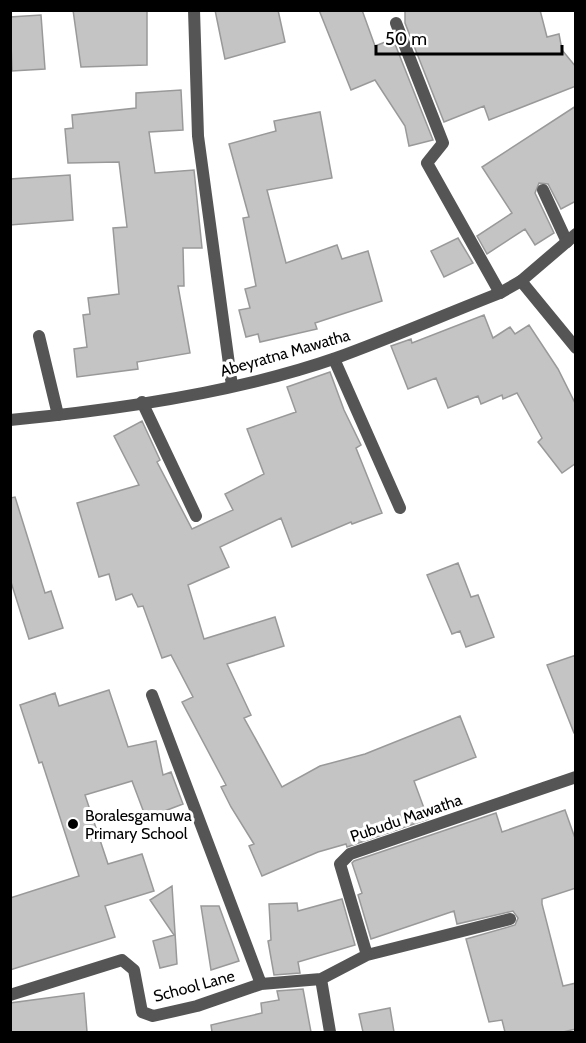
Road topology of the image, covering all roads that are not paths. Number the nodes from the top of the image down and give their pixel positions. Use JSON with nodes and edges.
{"nodes":[{"id":1,"x":195,"y":10,"type":"edge"},
{"id":2,"x":396,"y":23,"type":"dead end"},
{"id":3,"x":543,"y":190,"type":"dead end"},
{"id":4,"x":571,"y":238,"type":"edge"},
{"id":5,"x":521,"y":281,"type":"junction"},
{"id":6,"x":500,"y":293,"type":"junction"},
{"id":7,"x":39,"y":336,"type":"dead end"},
{"id":8,"x":576,"y":348,"type":"edge"},
{"id":9,"x":334,"y":359,"type":"junction"},
{"id":10,"x":232,"y":386,"type":"junction"},
{"id":11,"x":142,"y":402,"type":"junction"},
{"id":12,"x":58,"y":416,"type":"junction"},
{"id":13,"x":10,"y":420,"type":"edge"},
{"id":14,"x":400,"y":508,"type":"dead end"},
{"id":15,"x":196,"y":516,"type":"dead end"},
{"id":16,"x":152,"y":695,"type":"dead end"},
{"id":17,"x":576,"y":777,"type":"edge"},
{"id":18,"x":510,"y":919,"type":"dead end"},
{"id":19,"x":367,"y":955,"type":"junction"},
{"id":20,"x":321,"y":979,"type":"junction"},
{"id":21,"x":261,"y":984,"type":"junction"},
{"id":22,"x":10,"y":994,"type":"edge"},
{"id":23,"x":330,"y":1032,"type":"edge"}],
"edges":[{"from":1,"to":10,"type":"street"},
{"from":2,"to":6,"type":"street"},
{"from":3,"to":4,"type":"street"},
{"from":4,"to":5,"type":"street","name":"Abeyratna Mawatha"},
{"from":5,"to":6,"type":"street","name":"Abeyratna Mawatha"},
{"from":5,"to":8,"type":"street"},
{"from":6,"to":9,"type":"street","name":"Abeyratna Mawatha"},
{"from":7,"to":12,"type":"street"},
{"from":9,"to":10,"type":"street","name":"Abeyratna Mawatha"},
{"from":9,"to":14,"type":"street"},
{"from":10,"to":11,"type":"street","name":"Abeyratna Mawatha"},
{"from":11,"to":12,"type":"street","name":"Abeyratna Mawatha"},
{"from":11,"to":15,"type":"street"},
{"from":12,"to":13,"type":"street","name":"Abeyratna Mawatha"},
{"from":16,"to":21,"type":"street"},
{"from":17,"to":19,"type":"street","name":"Pubudu Mawatha"},
{"from":18,"to":19,"type":"street","name":"School Lane"},
{"from":19,"to":20,"type":"street","name":"School Lane"},
{"from":20,"to":21,"type":"street","name":"School Lane"},
{"from":20,"to":23,"type":"street"},
{"from":21,"to":22,"type":"street","name":"School Lane"}]}
